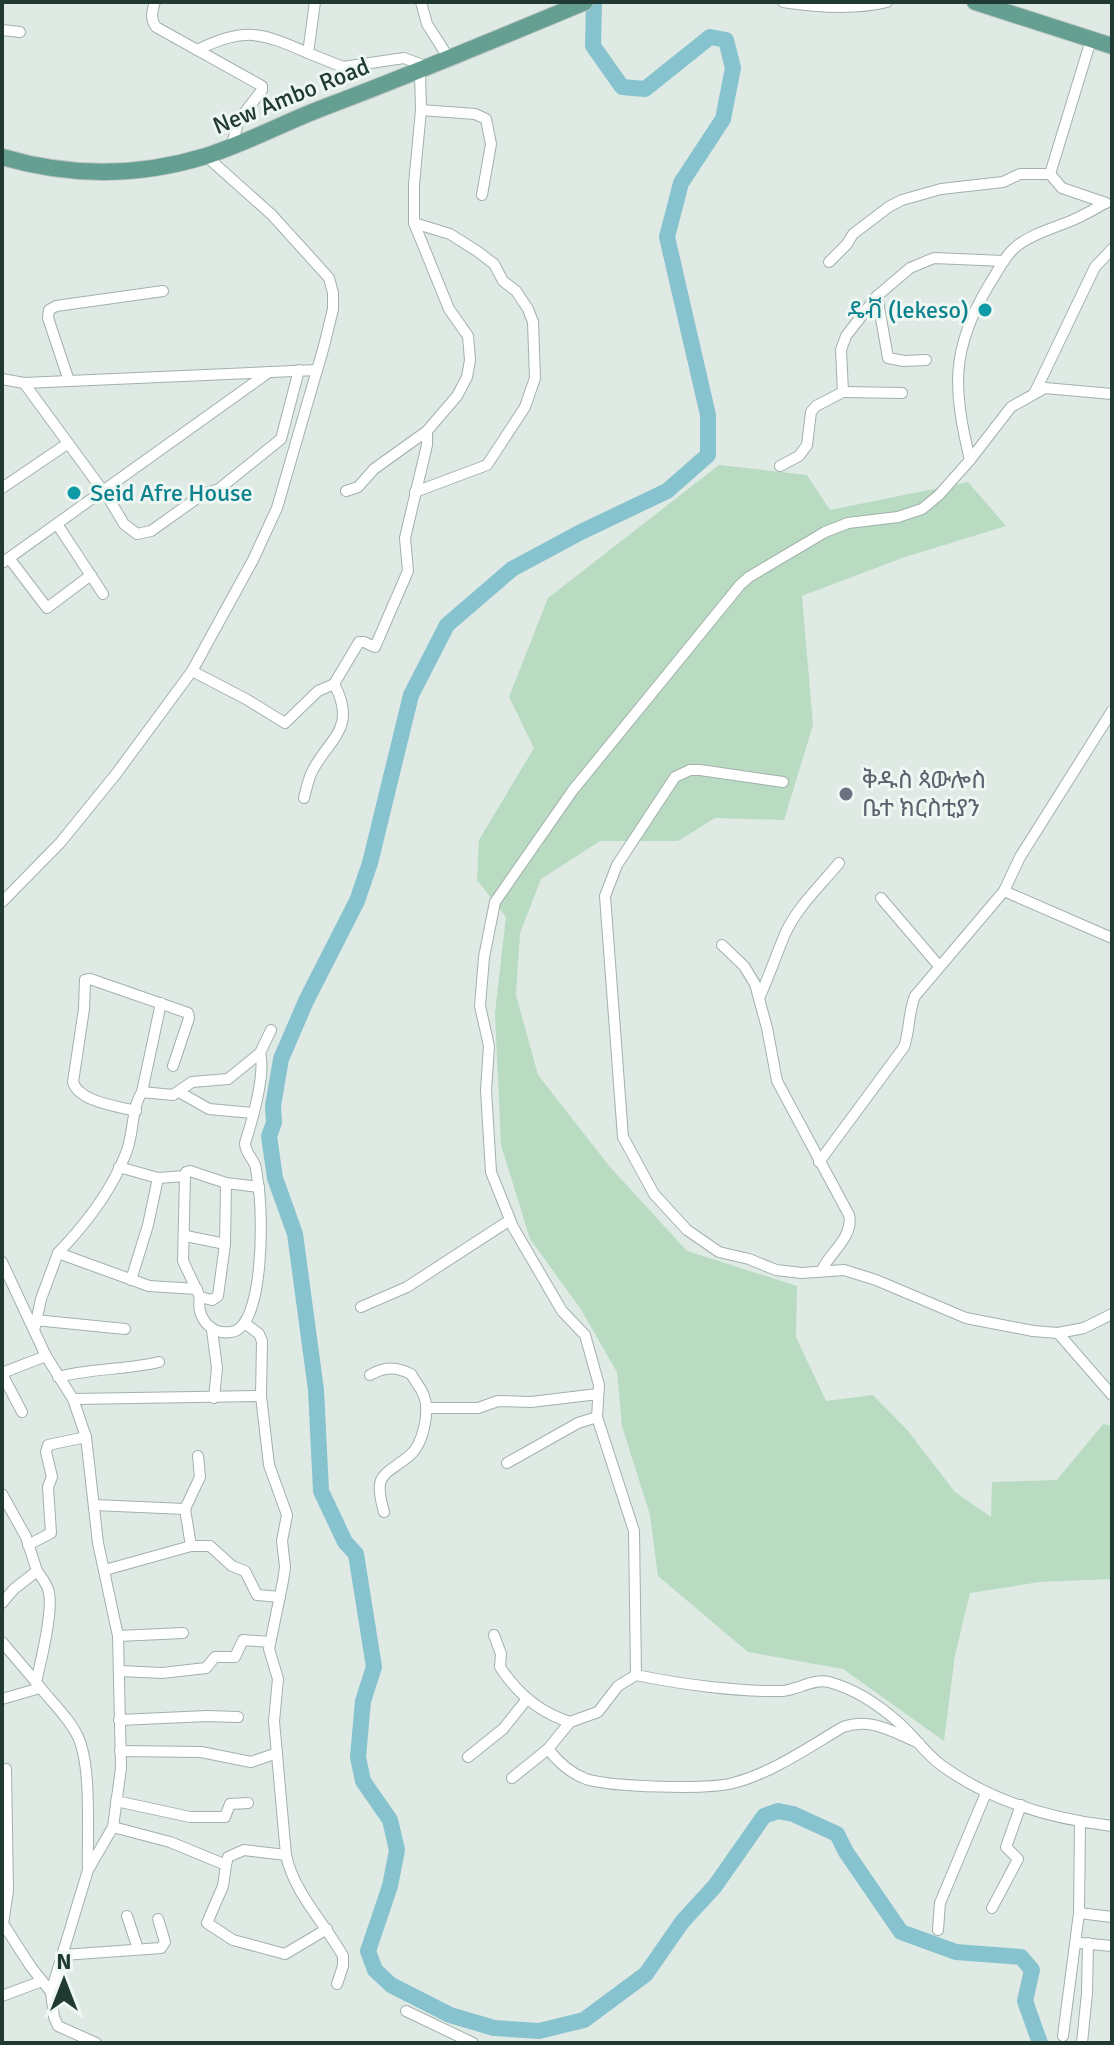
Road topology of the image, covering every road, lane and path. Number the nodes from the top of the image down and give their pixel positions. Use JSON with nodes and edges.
{"nodes":[{"id":1,"x":155,"y":2,"type":"edge"},
{"id":2,"x":315,"y":2,"type":"edge"},
{"id":3,"x":421,"y":2,"type":"edge"},
{"id":4,"x":585,"y":2,"type":"edge"},
{"id":5,"x":783,"y":2,"type":"edge"},
{"id":6,"x":887,"y":2,"type":"edge"},
{"id":7,"x":975,"y":2,"type":"edge"},
{"id":8,"x":2,"y":30,"type":"edge"},
{"id":9,"x":20,"y":32,"type":"dead end"},
{"id":10,"x":1091,"y":40,"type":"junction"},
{"id":11,"x":1112,"y":46,"type":"edge"},
{"id":12,"x":197,"y":50,"type":"junction"},
{"id":13,"x":308,"y":53,"type":"junction"},
{"id":14,"x":450,"y":60,"type":"junction"},
{"id":15,"x":425,"y":70,"type":"junction"},
{"id":16,"x":421,"y":110,"type":"junction"},
{"id":17,"x":231,"y":147,"type":"junction"},
{"id":18,"x":206,"y":156,"type":"junction"},
{"id":19,"x":2,"y":157,"type":"edge"},
{"id":20,"x":1050,"y":174,"type":"junction"},
{"id":21,"x":482,"y":195,"type":"dead end"},
{"id":22,"x":1109,"y":203,"type":"edge"},
{"id":23,"x":414,"y":223,"type":"junction"},
{"id":24,"x":1112,"y":249,"type":"edge"},
{"id":25,"x":1004,"y":261,"type":"junction"},
{"id":26,"x":829,"y":262,"type":"dead end"},
{"id":27,"x":163,"y":291,"type":"dead end"},
{"id":28,"x":877,"y":296,"type":"junction"},
{"id":29,"x":926,"y":360,"type":"dead end"},
{"id":30,"x":299,"y":370,"type":"junction"},
{"id":31,"x":317,"y":370,"type":"junction"},
{"id":32,"x":269,"y":372,"type":"junction"},
{"id":33,"x":2,"y":379,"type":"edge"},
{"id":34,"x":69,"y":381,"type":"junction"},
{"id":35,"x":24,"y":383,"type":"junction"},
{"id":36,"x":843,"y":392,"type":"junction"},
{"id":37,"x":1035,"y":392,"type":"junction"},
{"id":38,"x":902,"y":393,"type":"dead end"},
{"id":39,"x":1112,"y":394,"type":"edge"},
{"id":40,"x":427,"y":431,"type":"junction"},
{"id":41,"x":67,"y":444,"type":"junction"},
{"id":42,"x":970,"y":460,"type":"junction"},
{"id":43,"x":780,"y":466,"type":"dead end"},
{"id":44,"x":2,"y":488,"type":"edge"},
{"id":45,"x":103,"y":491,"type":"junction"},
{"id":46,"x":346,"y":491,"type":"dead end"},
{"id":47,"x":415,"y":492,"type":"junction"},
{"id":48,"x":57,"y":524,"type":"junction"},
{"id":49,"x":5,"y":560,"type":"edge"},
{"id":50,"x":91,"y":575,"type":"junction"},
{"id":51,"x":103,"y":594,"type":"dead end"},
{"id":52,"x":192,"y":671,"type":"junction"},
{"id":53,"x":334,"y":684,"type":"junction"},
{"id":54,"x":1112,"y":711,"type":"edge"},
{"id":55,"x":783,"y":782,"type":"dead end"},
{"id":56,"x":304,"y":798,"type":"dead end"},
{"id":57,"x":839,"y":863,"type":"dead end"},
{"id":58,"x":1004,"y":891,"type":"junction"},
{"id":59,"x":881,"y":898,"type":"dead end"},
{"id":60,"x":2,"y":902,"type":"edge"},
{"id":61,"x":1112,"y":938,"type":"edge"},
{"id":62,"x":722,"y":945,"type":"dead end"},
{"id":63,"x":939,"y":966,"type":"junction"},
{"id":64,"x":759,"y":998,"type":"junction"},
{"id":65,"x":161,"y":1003,"type":"junction"},
{"id":66,"x":271,"y":1030,"type":"dead end"},
{"id":67,"x":260,"y":1053,"type":"junction"},
{"id":68,"x":173,"y":1066,"type":"dead end"},
{"id":69,"x":142,"y":1092,"type":"junction"},
{"id":70,"x":179,"y":1092,"type":"junction"},
{"id":71,"x":136,"y":1111,"type":"junction"},
{"id":72,"x":253,"y":1113,"type":"junction"},
{"id":73,"x":819,"y":1162,"type":"junction"},
{"id":74,"x":119,"y":1167,"type":"junction"},
{"id":75,"x":185,"y":1176,"type":"junction"},
{"id":76,"x":158,"y":1178,"type":"junction"},
{"id":77,"x":226,"y":1183,"type":"junction"},
{"id":78,"x":259,"y":1187,"type":"junction"},
{"id":79,"x":510,"y":1220,"type":"junction"},
{"id":80,"x":186,"y":1236,"type":"junction"},
{"id":81,"x":225,"y":1244,"type":"junction"},
{"id":82,"x":58,"y":1253,"type":"junction"},
{"id":83,"x":2,"y":1262,"type":"edge"},
{"id":84,"x":822,"y":1270,"type":"junction"},
{"id":85,"x":131,"y":1280,"type":"junction"},
{"id":86,"x":198,"y":1293,"type":"junction"},
{"id":87,"x":361,"y":1307,"type":"dead end"},
{"id":88,"x":1112,"y":1314,"type":"edge"},
{"id":89,"x":246,"y":1324,"type":"junction"},
{"id":90,"x":35,"y":1325,"type":"junction"},
{"id":91,"x":125,"y":1329,"type":"dead end"},
{"id":92,"x":212,"y":1330,"type":"junction"},
{"id":93,"x":1058,"y":1333,"type":"junction"},
{"id":94,"x":46,"y":1356,"type":"junction"},
{"id":95,"x":159,"y":1362,"type":"dead end"},
{"id":96,"x":2,"y":1373,"type":"edge"},
{"id":97,"x":370,"y":1375,"type":"dead end"},
{"id":98,"x":58,"y":1377,"type":"junction"},
{"id":99,"x":598,"y":1394,"type":"junction"},
{"id":100,"x":1112,"y":1395,"type":"edge"},
{"id":101,"x":261,"y":1396,"type":"junction"},
{"id":102,"x":214,"y":1398,"type":"junction"},
{"id":103,"x":73,"y":1399,"type":"junction"},
{"id":104,"x":427,"y":1408,"type":"junction"},
{"id":105,"x":22,"y":1412,"type":"dead end"},
{"id":106,"x":597,"y":1417,"type":"junction"},
{"id":107,"x":86,"y":1437,"type":"junction"},
{"id":108,"x":198,"y":1456,"type":"dead end"},
{"id":109,"x":507,"y":1463,"type":"dead end"},
{"id":110,"x":2,"y":1494,"type":"edge"},
{"id":111,"x":94,"y":1505,"type":"junction"},
{"id":112,"x":185,"y":1509,"type":"junction"},
{"id":113,"x":384,"y":1512,"type":"dead end"},
{"id":114,"x":28,"y":1545,"type":"junction"},
{"id":115,"x":191,"y":1546,"type":"junction"},
{"id":116,"x":105,"y":1570,"type":"junction"},
{"id":117,"x":37,"y":1571,"type":"junction"},
{"id":118,"x":280,"y":1597,"type":"junction"},
{"id":119,"x":2,"y":1603,"type":"edge"},
{"id":120,"x":183,"y":1633,"type":"dead end"},
{"id":121,"x":494,"y":1635,"type":"dead end"},
{"id":122,"x":118,"y":1636,"type":"junction"},
{"id":123,"x":2,"y":1642,"type":"edge"},
{"id":124,"x":270,"y":1642,"type":"junction"},
{"id":125,"x":120,"y":1671,"type":"junction"},
{"id":126,"x":636,"y":1675,"type":"junction"},
{"id":127,"x":38,"y":1685,"type":"junction"},
{"id":128,"x":2,"y":1699,"type":"edge"},
{"id":129,"x":527,"y":1699,"type":"junction"},
{"id":130,"x":238,"y":1717,"type":"dead end"},
{"id":131,"x":119,"y":1720,"type":"junction"},
{"id":132,"x":570,"y":1722,"type":"junction"},
{"id":133,"x":919,"y":1743,"type":"junction"},
{"id":134,"x":548,"y":1749,"type":"junction"},
{"id":135,"x":120,"y":1751,"type":"junction"},
{"id":136,"x":277,"y":1753,"type":"junction"},
{"id":137,"x":468,"y":1757,"type":"dead end"},
{"id":138,"x":6,"y":1769,"type":"dead end"},
{"id":139,"x":512,"y":1778,"type":"dead end"},
{"id":140,"x":986,"y":1793,"type":"junction"},
{"id":141,"x":116,"y":1801,"type":"junction"},
{"id":142,"x":248,"y":1803,"type":"dead end"},
{"id":143,"x":1021,"y":1805,"type":"junction"},
{"id":144,"x":1080,"y":1823,"type":"junction"},
{"id":145,"x":1112,"y":1826,"type":"edge"},
{"id":146,"x":113,"y":1827,"type":"junction"},
{"id":147,"x":286,"y":1855,"type":"junction"},
{"id":148,"x":226,"y":1865,"type":"junction"},
{"id":149,"x":88,"y":1870,"type":"junction"},
{"id":150,"x":992,"y":1908,"type":"dead end"},
{"id":151,"x":1079,"y":1913,"type":"junction"},
{"id":152,"x":127,"y":1916,"type":"dead end"},
{"id":153,"x":1112,"y":1917,"type":"edge"},
{"id":154,"x":158,"y":1919,"type":"dead end"},
{"id":155,"x":3,"y":1923,"type":"edge"},
{"id":156,"x":327,"y":1929,"type":"junction"},
{"id":157,"x":938,"y":1930,"type":"dead end"},
{"id":158,"x":1075,"y":1943,"type":"junction"},
{"id":159,"x":1088,"y":1943,"type":"junction"},
{"id":160,"x":1112,"y":1946,"type":"edge"},
{"id":161,"x":138,"y":1949,"type":"junction"},
{"id":162,"x":63,"y":1955,"type":"junction"},
{"id":163,"x":42,"y":1981,"type":"junction"},
{"id":164,"x":337,"y":1984,"type":"dead end"},
{"id":165,"x":51,"y":1992,"type":"junction"},
{"id":166,"x":2,"y":1996,"type":"edge"},
{"id":167,"x":406,"y":2011,"type":"dead end"},
{"id":168,"x":441,"y":2028,"type":"junction"},
{"id":169,"x":1063,"y":2036,"type":"dead end"},
{"id":170,"x":96,"y":2043,"type":"edge"},
{"id":171,"x":439,"y":2043,"type":"edge"},
{"id":172,"x":473,"y":2043,"type":"edge"},
{"id":173,"x":1082,"y":2043,"type":"edge"}],
"edges":[{"from":1,"to":12,"type":"street"},
{"from":2,"to":13,"type":"street"},
{"from":3,"to":14,"type":"street"},
{"from":4,"to":14,"type":"main road","name":"New Ambo Road"},
{"from":5,"to":6,"type":"street"},
{"from":7,"to":10,"type":"main road"},
{"from":8,"to":9,"type":"street"},
{"from":10,"to":11,"type":"main road"},
{"from":10,"to":20,"type":"street"},
{"from":12,"to":13,"type":"street"},
{"from":12,"to":17,"type":"street"},
{"from":13,"to":15,"type":"street"},
{"from":14,"to":15,"type":"main road","name":"New Ambo Road"},
{"from":15,"to":16,"type":"street"},
{"from":15,"to":17,"type":"main road","name":"New Ambo Road"},
{"from":16,"to":21,"type":"street"},
{"from":16,"to":23,"type":"street"},
{"from":17,"to":18,"type":"main road","name":"New Ambo Road"},
{"from":18,"to":19,"type":"main road","name":"New Ambo Road"},
{"from":18,"to":31,"type":"street"},
{"from":20,"to":22,"type":"street"},
{"from":20,"to":26,"type":"street"},
{"from":22,"to":25,"type":"street"},
{"from":23,"to":40,"type":"street"},
{"from":23,"to":47,"type":"street"},
{"from":24,"to":37,"type":"street"},
{"from":25,"to":28,"type":"street"},
{"from":25,"to":42,"type":"street"},
{"from":27,"to":34,"type":"street"},
{"from":28,"to":29,"type":"street"},
{"from":28,"to":36,"type":"street"},
{"from":30,"to":31,"type":"street"},
{"from":30,"to":32,"type":"street"},
{"from":30,"to":45,"type":"street"},
{"from":31,"to":52,"type":"street"},
{"from":32,"to":34,"type":"street"},
{"from":32,"to":45,"type":"street"},
{"from":33,"to":35,"type":"street"},
{"from":34,"to":35,"type":"street"},
{"from":35,"to":41,"type":"street"},
{"from":36,"to":38,"type":"street"},
{"from":36,"to":43,"type":"street"},
{"from":37,"to":39,"type":"street"},
{"from":37,"to":42,"type":"street"},
{"from":40,"to":46,"type":"street"},
{"from":40,"to":47,"type":"street"},
{"from":41,"to":44,"type":"street"},
{"from":41,"to":45,"type":"street"},
{"from":42,"to":79,"type":"street"},
{"from":45,"to":48,"type":"street"},
{"from":47,"to":53,"type":"street"},
{"from":48,"to":49,"type":"street"},
{"from":48,"to":50,"type":"street"},
{"from":49,"to":50,"type":"street"},
{"from":50,"to":51,"type":"street"},
{"from":52,"to":53,"type":"street"},
{"from":52,"to":60,"type":"street"},
{"from":53,"to":56,"type":"street"},
{"from":54,"to":58,"type":"street"},
{"from":55,"to":84,"type":"street"},
{"from":57,"to":64,"type":"street"},
{"from":58,"to":61,"type":"street"},
{"from":58,"to":63,"type":"street"},
{"from":59,"to":63,"type":"street"},
{"from":62,"to":64,"type":"street"},
{"from":63,"to":73,"type":"street"},
{"from":64,"to":73,"type":"street"},
{"from":65,"to":68,"type":"street"},
{"from":65,"to":69,"type":"street"},
{"from":65,"to":71,"type":"street"},
{"from":66,"to":67,"type":"street"},
{"from":67,"to":70,"type":"street"},
{"from":67,"to":72,"type":"street"},
{"from":69,"to":70,"type":"street"},
{"from":69,"to":71,"type":"street"},
{"from":70,"to":72,"type":"street"},
{"from":71,"to":74,"type":"street"},
{"from":72,"to":78,"type":"street"},
{"from":73,"to":84,"type":"street"},
{"from":74,"to":76,"type":"street"},
{"from":74,"to":82,"type":"street"},
{"from":75,"to":76,"type":"street"},
{"from":75,"to":77,"type":"street"},
{"from":75,"to":80,"type":"street"},
{"from":76,"to":85,"type":"street"},
{"from":77,"to":78,"type":"street"},
{"from":77,"to":81,"type":"street"},
{"from":78,"to":89,"type":"street"},
{"from":79,"to":87,"type":"street"},
{"from":79,"to":99,"type":"street"},
{"from":80,"to":81,"type":"street"},
{"from":80,"to":86,"type":"street"},
{"from":81,"to":86,"type":"street"},
{"from":82,"to":85,"type":"street"},
{"from":82,"to":90,"type":"street"},
{"from":83,"to":90,"type":"street"},
{"from":84,"to":93,"type":"street"},
{"from":85,"to":86,"type":"street"},
{"from":86,"to":92,"type":"street"},
{"from":88,"to":93,"type":"street"},
{"from":89,"to":92,"type":"street"},
{"from":89,"to":101,"type":"street"},
{"from":90,"to":91,"type":"street"},
{"from":90,"to":94,"type":"street"},
{"from":92,"to":102,"type":"street"},
{"from":93,"to":100,"type":"street"},
{"from":94,"to":96,"type":"street"},
{"from":94,"to":98,"type":"street"},
{"from":95,"to":98,"type":"street"},
{"from":96,"to":105,"type":"street"},
{"from":97,"to":104,"type":"street"},
{"from":98,"to":103,"type":"street"},
{"from":99,"to":104,"type":"street"},
{"from":99,"to":106,"type":"street"},
{"from":101,"to":102,"type":"street"},
{"from":101,"to":118,"type":"street"},
{"from":102,"to":103,"type":"street"},
{"from":103,"to":107,"type":"street"},
{"from":104,"to":113,"type":"street"},
{"from":106,"to":109,"type":"street"},
{"from":106,"to":126,"type":"street"},
{"from":107,"to":111,"type":"street"},
{"from":107,"to":114,"type":"street"},
{"from":108,"to":112,"type":"street"},
{"from":110,"to":114,"type":"street"},
{"from":111,"to":112,"type":"street"},
{"from":111,"to":116,"type":"street"},
{"from":112,"to":115,"type":"street"},
{"from":114,"to":117,"type":"street"},
{"from":115,"to":116,"type":"street"},
{"from":115,"to":118,"type":"street"},
{"from":116,"to":122,"type":"street"},
{"from":117,"to":119,"type":"street"},
{"from":117,"to":127,"type":"street"},
{"from":118,"to":124,"type":"street"},
{"from":120,"to":122,"type":"street"},
{"from":121,"to":129,"type":"street"},
{"from":122,"to":125,"type":"street"},
{"from":123,"to":127,"type":"street"},
{"from":124,"to":125,"type":"street"},
{"from":124,"to":136,"type":"street"},
{"from":125,"to":131,"type":"street"},
{"from":126,"to":132,"type":"street"},
{"from":126,"to":133,"type":"street"},
{"from":127,"to":128,"type":"street"},
{"from":127,"to":149,"type":"street"},
{"from":129,"to":132,"type":"street"},
{"from":129,"to":137,"type":"street"},
{"from":130,"to":131,"type":"street"},
{"from":131,"to":135,"type":"street"},
{"from":132,"to":134,"type":"street"},
{"from":133,"to":134,"type":"street"},
{"from":133,"to":140,"type":"street"},
{"from":134,"to":139,"type":"street"},
{"from":135,"to":136,"type":"street"},
{"from":135,"to":141,"type":"street"},
{"from":136,"to":147,"type":"street"},
{"from":138,"to":155,"type":"street"},
{"from":140,"to":143,"type":"street"},
{"from":140,"to":157,"type":"street"},
{"from":141,"to":142,"type":"street"},
{"from":141,"to":146,"type":"street"},
{"from":143,"to":144,"type":"street"},
{"from":143,"to":150,"type":"street"},
{"from":144,"to":145,"type":"street"},
{"from":144,"to":151,"type":"street"},
{"from":146,"to":148,"type":"street"},
{"from":146,"to":149,"type":"street"},
{"from":147,"to":148,"type":"street"},
{"from":147,"to":156,"type":"street"},
{"from":148,"to":156,"type":"street"},
{"from":149,"to":162,"type":"street"},
{"from":151,"to":153,"type":"street"},
{"from":151,"to":158,"type":"street"},
{"from":152,"to":161,"type":"street"},
{"from":154,"to":161,"type":"street"},
{"from":155,"to":163,"type":"street"},
{"from":156,"to":164,"type":"street"},
{"from":158,"to":159,"type":"street"},
{"from":158,"to":169,"type":"street"},
{"from":159,"to":160,"type":"street"},
{"from":159,"to":173,"type":"street"},
{"from":161,"to":162,"type":"street"},
{"from":162,"to":165,"type":"street"},
{"from":163,"to":165,"type":"street"},
{"from":163,"to":166,"type":"street"},
{"from":165,"to":170,"type":"street"},
{"from":167,"to":168,"type":"street"},
{"from":168,"to":171,"type":"street"},
{"from":168,"to":172,"type":"street"}]}
